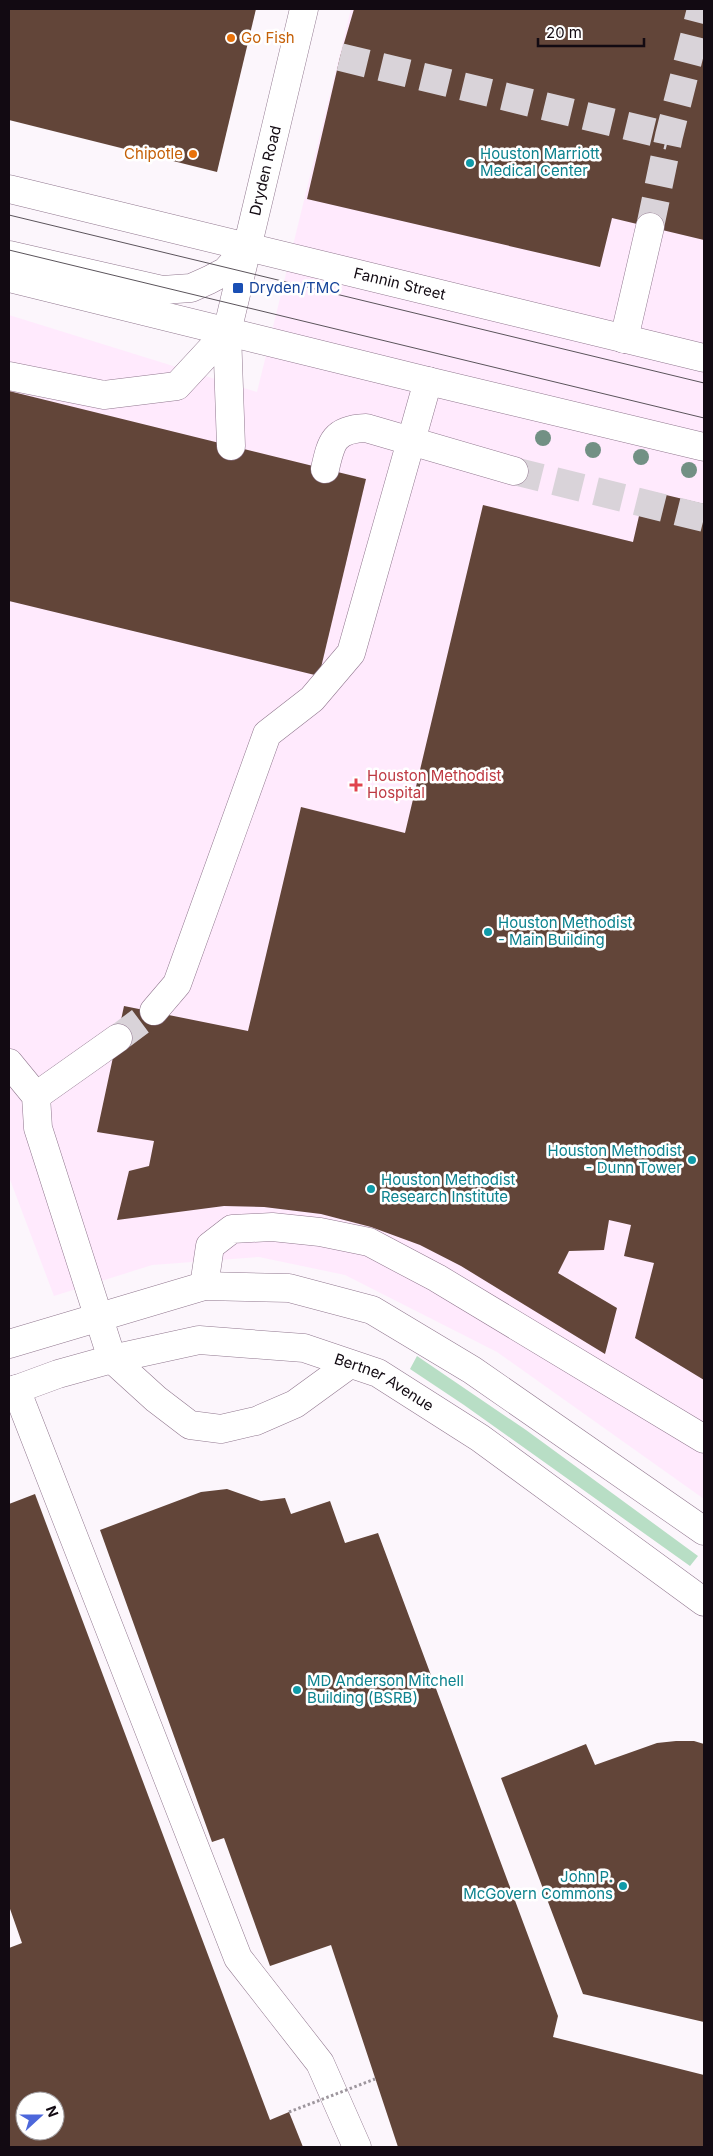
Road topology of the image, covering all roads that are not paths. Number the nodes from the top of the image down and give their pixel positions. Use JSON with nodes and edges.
{"nodes":[{"id":1,"x":304,"y":9,"type":"edge"},
{"id":2,"x":9,"y":189,"type":"edge"},
{"id":3,"x":650,"y":227,"type":"tunnel mouth"},
{"id":4,"x":247,"y":247,"type":"junction"},
{"id":5,"x":9,"y":254,"type":"edge"},
{"id":6,"x":9,"y":278,"type":"edge"},
{"id":7,"x":227,"y":332,"type":"junction"},
{"id":8,"x":624,"y":339,"type":"junction"},
{"id":9,"x":704,"y":358,"type":"edge"},
{"id":10,"x":9,"y":376,"type":"edge"},
{"id":11,"x":428,"y":381,"type":"junction"},
{"id":12,"x":410,"y":441,"type":"junction"},
{"id":13,"x":231,"y":446,"type":"dead end"},
{"id":14,"x":704,"y":447,"type":"edge"},
{"id":15,"x":325,"y":469,"type":"dead end"},
{"id":16,"x":514,"y":471,"type":"tunnel mouth"},
{"id":17,"x":154,"y":1012,"type":"tunnel mouth"},
{"id":18,"x":118,"y":1038,"type":"tunnel mouth"},
{"id":19,"x":9,"y":1063,"type":"edge"},
{"id":20,"x":36,"y":1096,"type":"junction"},
{"id":21,"x":204,"y":1286,"type":"junction"},
{"id":22,"x":99,"y":1316,"type":"junction"},
{"id":23,"x":9,"y":1344,"type":"edge"},
{"id":24,"x":112,"y":1359,"type":"junction"},
{"id":25,"x":350,"y":1364,"type":"junction"},
{"id":26,"x":13,"y":1390,"type":"edge"},
{"id":27,"x":704,"y":1439,"type":"edge"},
{"id":28,"x":704,"y":1531,"type":"edge"},
{"id":29,"x":704,"y":1602,"type":"edge"},
{"id":30,"x":357,"y":2147,"type":"edge"}],
"edges":[{"from":1,"to":4,"type":"street","name":"Dryden Road"},
{"from":2,"to":4,"type":"street","name":"Fannin Street"},
{"from":3,"to":8,"type":"street"},
{"from":4,"to":5,"type":"street"},
{"from":4,"to":7,"type":"street","name":"Dryden Road"},
{"from":4,"to":8,"type":"street","name":"Fannin Street"},
{"from":6,"to":7,"type":"street"},
{"from":7,"to":10,"type":"street"},
{"from":7,"to":11,"type":"street"},
{"from":7,"to":13,"type":"street"},
{"from":8,"to":9,"type":"street","name":"Fannin Street"},
{"from":11,"to":12,"type":"street"},
{"from":11,"to":14,"type":"street"},
{"from":12,"to":15,"type":"street"},
{"from":12,"to":16,"type":"street"},
{"from":12,"to":17,"type":"street"},
{"from":18,"to":20,"type":"street"},
{"from":19,"to":20,"type":"street"},
{"from":20,"to":22,"type":"street"},
{"from":21,"to":22,"type":"street"},
{"from":21,"to":27,"type":"street"},
{"from":21,"to":28,"type":"street"},
{"from":22,"to":23,"type":"street"},
{"from":22,"to":24,"type":"street"},
{"from":24,"to":25,"type":"street","name":"Bertner Avenue"},
{"from":24,"to":25,"type":"street"},
{"from":24,"to":26,"type":"street","name":"Bertner Avenue"},
{"from":25,"to":29,"type":"street","name":"Bertner Avenue"},
{"from":26,"to":30,"type":"street"}]}
